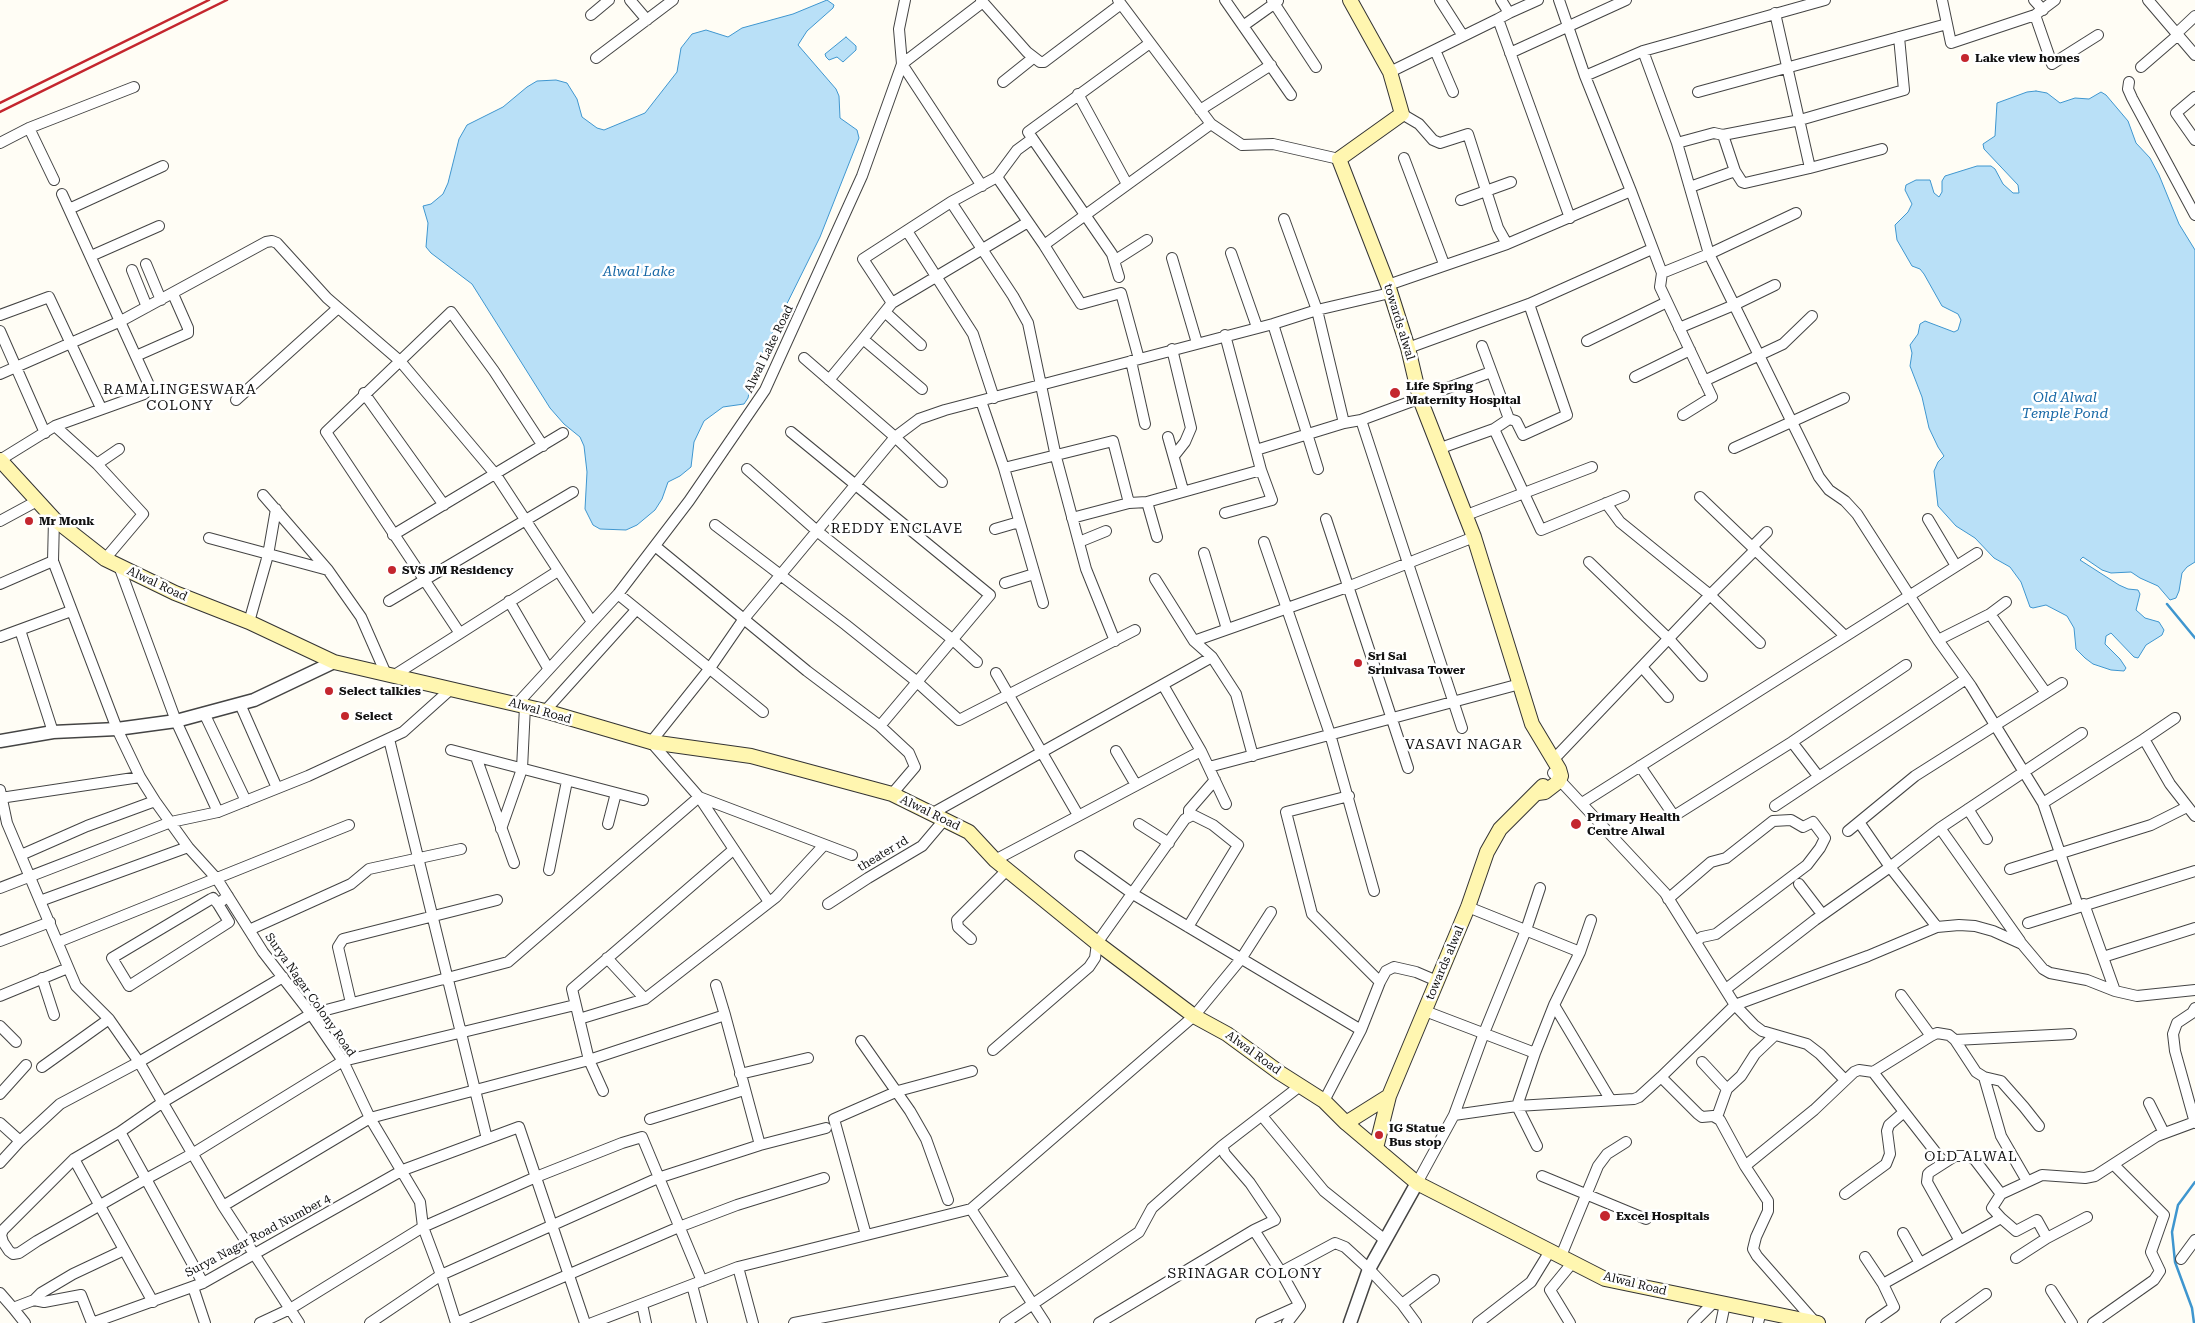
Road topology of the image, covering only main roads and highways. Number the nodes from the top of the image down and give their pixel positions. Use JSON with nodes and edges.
{"nodes":[{"id":1,"x":1355,"y":2,"type":"edge"},
{"id":2,"x":0,"y":460,"type":"edge"},
{"id":3,"x":1390,"y":1096,"type":"junction"},
{"id":4,"x":1346,"y":1123,"type":"junction"},
{"id":5,"x":1376,"y":1148,"type":"junction"},
{"id":6,"x":1759,"y":1317,"type":"edge"},
{"id":7,"x":1780,"y":1320,"type":"edge"},
{"id":8,"x":1816,"y":1322,"type":"edge"}],
"edges":[{"from":1,"to":3,"type":"main road","name":"towards alwal"},
{"from":2,"to":4,"type":"main road","name":"Alwal Road"},
{"from":3,"to":4,"type":"main road"},
{"from":3,"to":5,"type":"main road","name":"towards alwal"},
{"from":4,"to":5,"type":"main road","name":"Alwal Road"},
{"from":5,"to":6,"type":"main road","name":"Alwal Road"},
{"from":6,"to":7,"type":"main road","name":"Alwal Road"},
{"from":7,"to":8,"type":"main road","name":"Alwal Road"}]}
